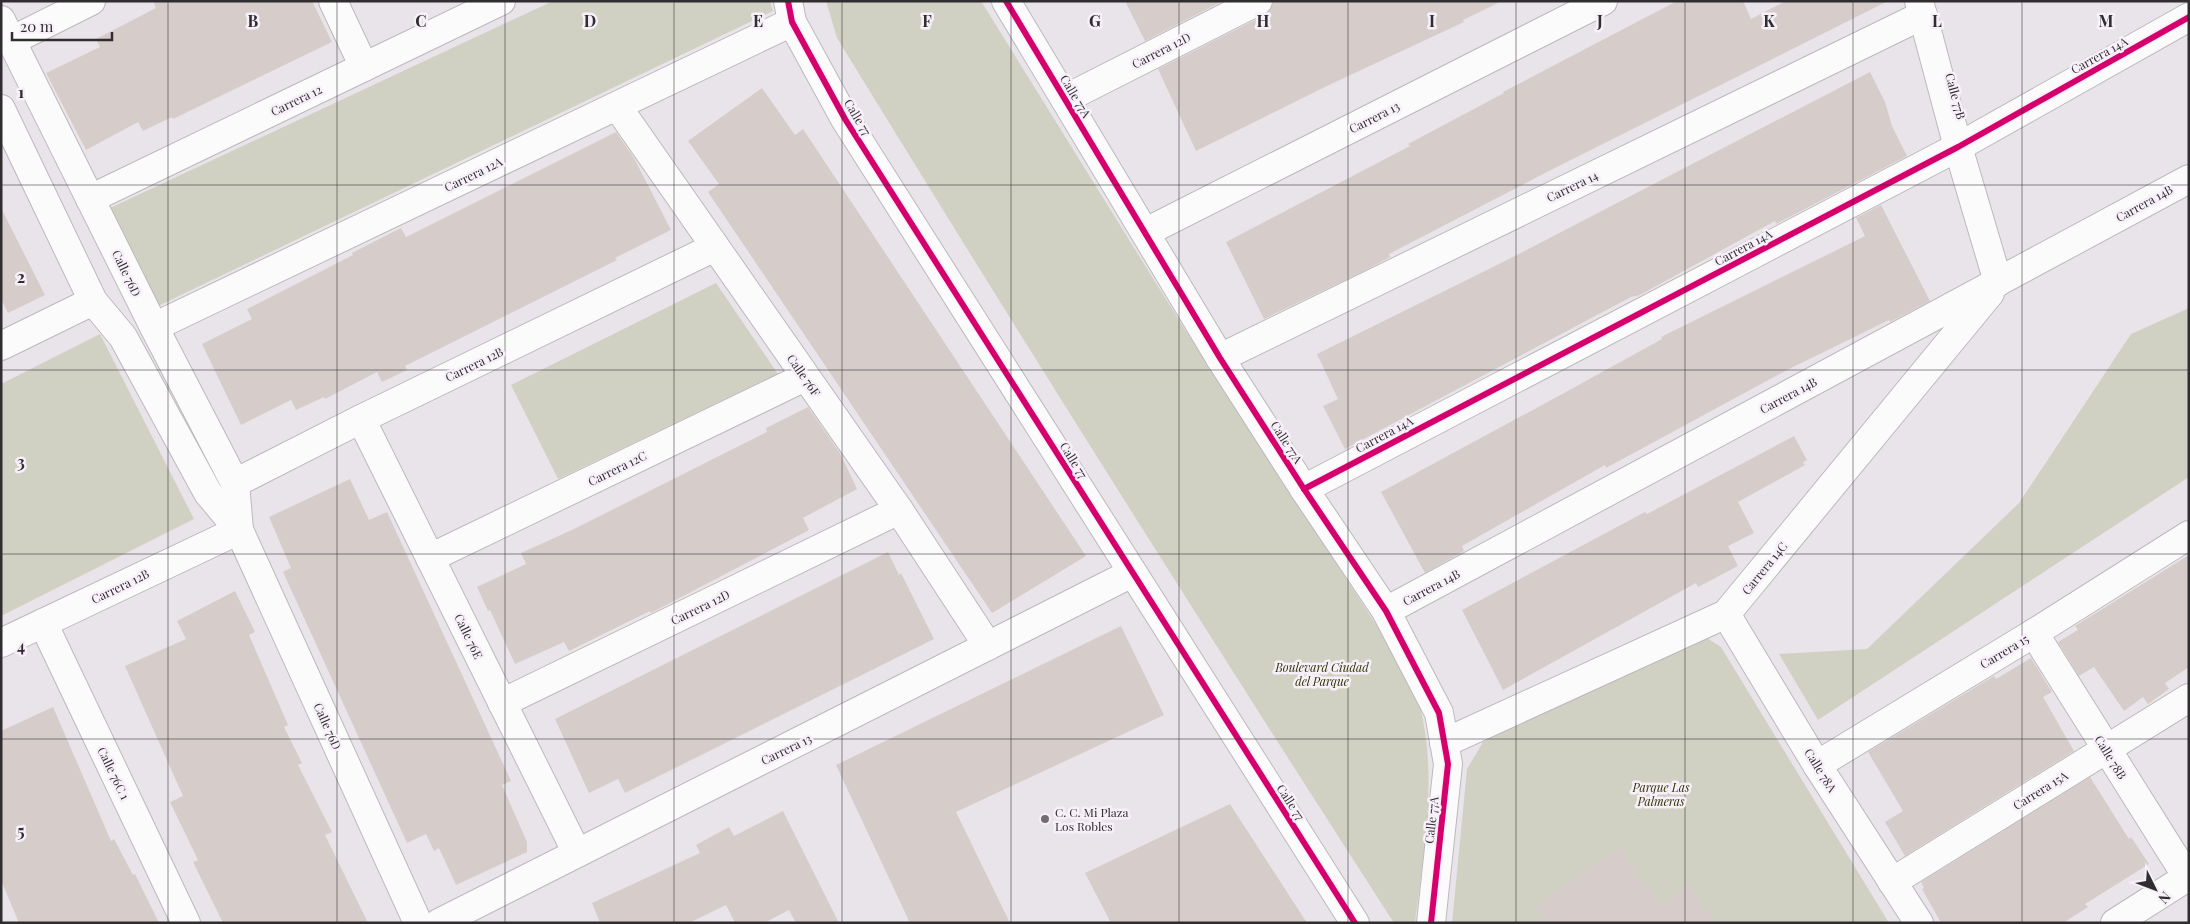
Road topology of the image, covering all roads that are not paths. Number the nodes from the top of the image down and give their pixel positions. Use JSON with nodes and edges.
{"nodes":[{"id":1,"x":91,"y":1,"type":"edge"},
{"id":2,"x":333,"y":1,"type":"edge"},
{"id":3,"x":501,"y":1,"type":"edge"},
{"id":4,"x":1006,"y":1,"type":"edge"},
{"id":5,"x":1258,"y":1,"type":"edge"},
{"id":6,"x":1603,"y":1,"type":"edge"},
{"id":7,"x":1921,"y":8,"type":"edge"},
{"id":8,"x":790,"y":11,"type":"edge"},
{"id":9,"x":2189,"y":17,"type":"edge"},
{"id":10,"x":6,"y":30,"type":"edge"},
{"id":11,"x":364,"y":67,"type":"junction"},
{"id":12,"x":1065,"y":100,"type":"junction"},
{"id":13,"x":617,"y":106,"type":"junction"},
{"id":14,"x":1,"y":109,"type":"edge"},
{"id":15,"x":1958,"y":147,"type":"junction"},
{"id":16,"x":2189,"y":179,"type":"edge"},
{"id":17,"x":90,"y":199,"type":"junction"},
{"id":18,"x":1146,"y":232,"type":"junction"},
{"id":19,"x":715,"y":247,"type":"junction"},
{"id":20,"x":1998,"y":282,"type":"junction"},
{"id":21,"x":93,"y":301,"type":"junction"},
{"id":22,"x":154,"y":327,"type":"junction"},
{"id":23,"x":1,"y":346,"type":"edge"},
{"id":24,"x":1220,"y":358,"type":"junction"},
{"id":25,"x":805,"y":377,"type":"junction"},
{"id":26,"x":361,"y":419,"type":"junction"},
{"id":27,"x":235,"y":483,"type":"junction"},
{"id":28,"x":1304,"y":489,"type":"junction"},
{"id":29,"x":899,"y":510,"type":"junction"},
{"id":30,"x":239,"y":530,"type":"junction"},
{"id":31,"x":2189,"y":535,"type":"edge"},
{"id":32,"x":430,"y":558,"type":"junction"},
{"id":33,"x":1132,"y":573,"type":"junction"},
{"id":34,"x":1386,"y":610,"type":"junction"},
{"id":35,"x":1726,"y":614,"type":"junction"},
{"id":36,"x":43,"y":623,"type":"junction"},
{"id":37,"x":2034,"y":633,"type":"junction"},
{"id":38,"x":1,"y":644,"type":"edge"},
{"id":39,"x":988,"y":646,"type":"junction"},
{"id":40,"x":2189,"y":698,"type":"edge"},
{"id":41,"x":502,"y":703,"type":"junction"},
{"id":42,"x":1444,"y":743,"type":"junction"},
{"id":43,"x":2106,"y":749,"type":"junction"},
{"id":44,"x":1817,"y":765,"type":"junction"},
{"id":45,"x":577,"y":853,"type":"junction"},
{"id":46,"x":2188,"y":878,"type":"edge"},
{"id":47,"x":1892,"y":882,"type":"junction"},
{"id":48,"x":186,"y":923,"type":"edge"},
{"id":49,"x":418,"y":923,"type":"edge"},
{"id":50,"x":439,"y":923,"type":"edge"},
{"id":51,"x":1355,"y":923,"type":"edge"},
{"id":52,"x":1431,"y":923,"type":"edge"},
{"id":53,"x":1919,"y":923,"type":"edge"},
{"id":54,"x":2115,"y":923,"type":"edge"}],
"edges":[{"from":1,"to":10,"type":"street"},
{"from":2,"to":11,"type":"street"},
{"from":3,"to":11,"type":"street","name":"Carrera 12"},
{"from":4,"to":12,"type":"street","name":"Calle 77A"},
{"from":5,"to":12,"type":"street","name":"Carrera 12D"},
{"from":6,"to":18,"type":"street","name":"Carrera 13"},
{"from":7,"to":15,"type":"street","name":"Calle 77B"},
{"from":7,"to":24,"type":"street","name":"Carrera 14"},
{"from":8,"to":13,"type":"street","name":"Carrera 12A"},
{"from":8,"to":33,"type":"street","name":"Calle 77"},
{"from":9,"to":15,"type":"street","name":"Carrera 14A"},
{"from":10,"to":17,"type":"street","name":"Calle 76D"},
{"from":11,"to":17,"type":"street","name":"Carrera 12"},
{"from":12,"to":18,"type":"street","name":"Calle 77A"},
{"from":13,"to":19,"type":"street","name":"Calle 76F"},
{"from":13,"to":22,"type":"street","name":"Carrera 12A"},
{"from":14,"to":21,"type":"street","name":"Calle 76D"},
{"from":15,"to":20,"type":"street","name":"Calle 77B"},
{"from":15,"to":28,"type":"street","name":"Carrera 14A"},
{"from":16,"to":20,"type":"street","name":"Carrera 14B"},
{"from":17,"to":22,"type":"street","name":"Calle 76D"},
{"from":18,"to":24,"type":"street","name":"Calle 77A"},
{"from":19,"to":25,"type":"street","name":"Calle 76F"},
{"from":19,"to":26,"type":"street","name":"Carrera 12B"},
{"from":20,"to":34,"type":"street","name":"Carrera 14B"},
{"from":20,"to":35,"type":"street","name":"Carrera 14C"},
{"from":21,"to":23,"type":"street"},
{"from":21,"to":30,"type":"street","name":"Calle 76D"},
{"from":22,"to":27,"type":"street","name":"Calle 76D"},
{"from":24,"to":28,"type":"street","name":"Calle 77A"},
{"from":25,"to":29,"type":"street","name":"Calle 76F"},
{"from":25,"to":32,"type":"street","name":"Carrera 12C"},
{"from":26,"to":27,"type":"street","name":"Carrera 12B"},
{"from":26,"to":32,"type":"street","name":"Calle 76E"},
{"from":27,"to":30,"type":"street","name":"Calle 76D"},
{"from":28,"to":34,"type":"street","name":"Calle 77A"},
{"from":29,"to":39,"type":"street","name":"Calle 76F"},
{"from":29,"to":41,"type":"street","name":"Carrera 12D"},
{"from":30,"to":36,"type":"street","name":"Carrera 12B"},
{"from":30,"to":49,"type":"street","name":"Calle 76D"},
{"from":31,"to":37,"type":"street","name":"Carrera 15"},
{"from":32,"to":41,"type":"street","name":"Calle 76E"},
{"from":33,"to":39,"type":"street","name":"Carrera 13"},
{"from":33,"to":51,"type":"street","name":"Calle 77"},
{"from":34,"to":42,"type":"street","name":"Calle 77A"},
{"from":35,"to":42,"type":"street","name":"Carrera 14C"},
{"from":35,"to":44,"type":"street","name":"Calle 78A"},
{"from":36,"to":38,"type":"street","name":"Carrera 12B"},
{"from":36,"to":48,"type":"street","name":"Calle 76C 1"},
{"from":37,"to":43,"type":"street","name":"Calle 78B"},
{"from":37,"to":44,"type":"street","name":"Carrera 15"},
{"from":39,"to":45,"type":"street","name":"Carrera 13"},
{"from":40,"to":43,"type":"street","name":"Carrera 15A"},
{"from":41,"to":45,"type":"street","name":"Calle 76E"},
{"from":42,"to":52,"type":"street","name":"Calle 77A"},
{"from":43,"to":46,"type":"street","name":"Calle 78B"},
{"from":43,"to":47,"type":"street","name":"Carrera 15A"},
{"from":44,"to":47,"type":"street","name":"Calle 78A"},
{"from":45,"to":50,"type":"street","name":"Carrera 13"},
{"from":46,"to":54,"type":"street"},
{"from":47,"to":53,"type":"street","name":"Calle 78A"}]}
